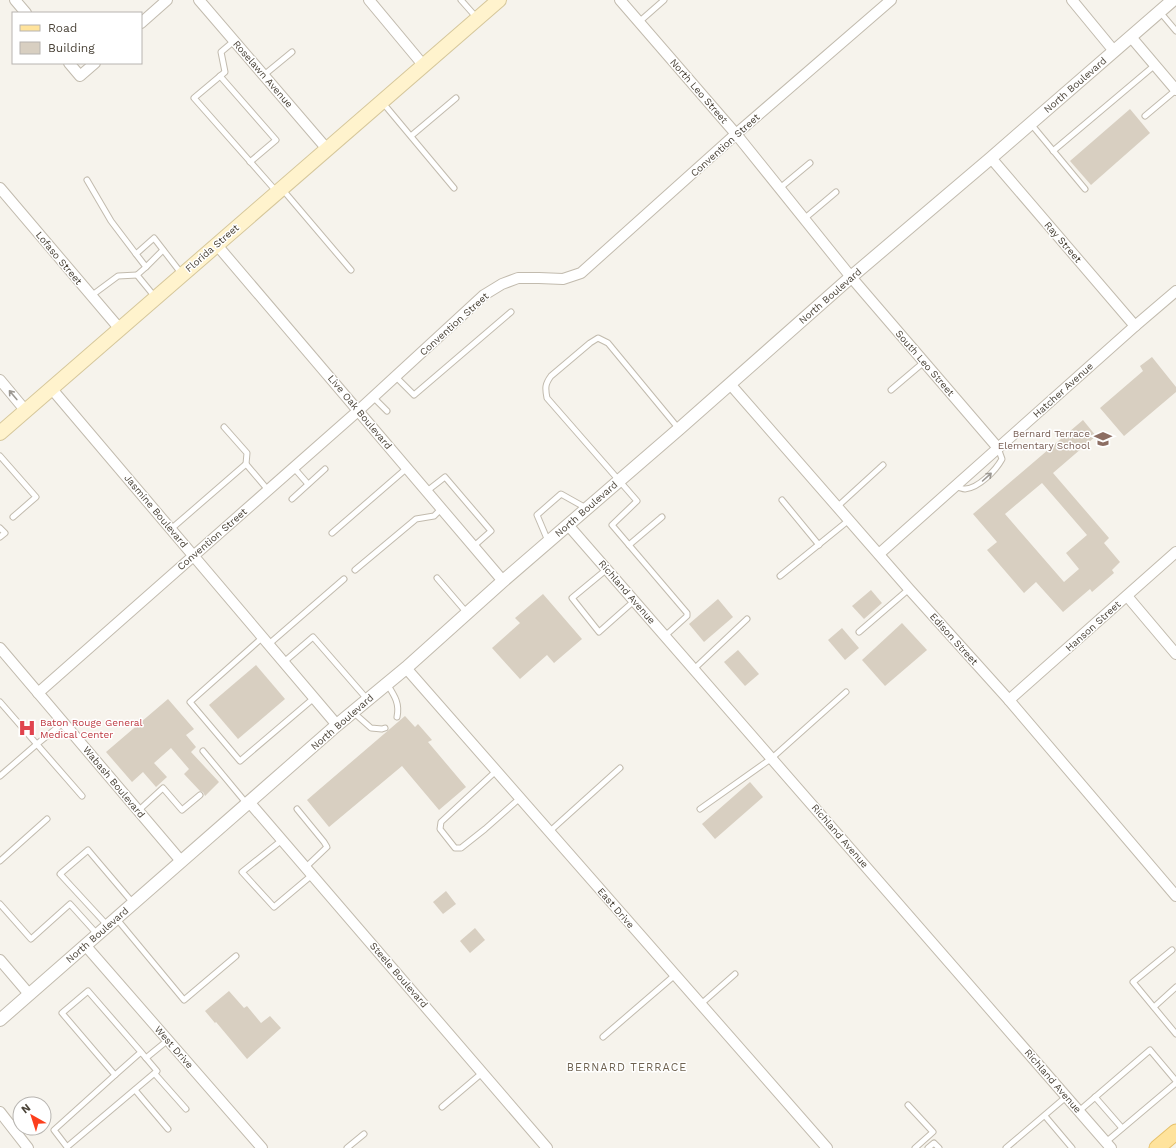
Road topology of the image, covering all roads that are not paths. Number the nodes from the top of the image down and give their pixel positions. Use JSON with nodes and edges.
{"nodes":[{"id":1,"x":14,"y":0,"type":"edge"},
{"id":2,"x":167,"y":0,"type":"edge"},
{"id":3,"x":199,"y":0,"type":"edge"},
{"id":4,"x":369,"y":0,"type":"edge"},
{"id":5,"x":461,"y":0,"type":"edge"},
{"id":6,"x":499,"y":0,"type":"edge"},
{"id":7,"x":620,"y":0,"type":"edge"},
{"id":8,"x":664,"y":0,"type":"edge"},
{"id":9,"x":891,"y":0,"type":"edge"},
{"id":10,"x":1072,"y":0,"type":"edge"},
{"id":11,"x":1170,"y":1,"type":"edge"},
{"id":12,"x":25,"y":12,"type":"edge"},
{"id":13,"x":1159,"y":12,"type":"junction"},
{"id":14,"x":478,"y":19,"type":"junction"},
{"id":15,"x":142,"y":22,"type":"edge"},
{"id":16,"x":640,"y":22,"type":"junction"},
{"id":17,"x":1176,"y":31,"type":"edge"},
{"id":18,"x":1131,"y":37,"type":"junction"},
{"id":19,"x":234,"y":41,"type":"junction"},
{"id":20,"x":1114,"y":50,"type":"junction"},
{"id":21,"x":292,"y":52,"type":"dead end"},
{"id":22,"x":70,"y":64,"type":"edge"},
{"id":23,"x":94,"y":64,"type":"edge"},
{"id":24,"x":1155,"y":65,"type":"junction"},
{"id":25,"x":424,"y":66,"type":"junction"},
{"id":26,"x":264,"y":75,"type":"junction"},
{"id":27,"x":220,"y":76,"type":"junction"},
{"id":28,"x":1176,"y":90,"type":"edge"},
{"id":29,"x":456,"y":98,"type":"dead end"},
{"id":30,"x":382,"y":102,"type":"junction"},
{"id":31,"x":1145,"y":116,"type":"dead end"},
{"id":32,"x":1031,"y":124,"type":"junction"},
{"id":33,"x":736,"y":134,"type":"junction"},
{"id":34,"x":411,"y":136,"type":"junction"},
{"id":35,"x":327,"y":149,"type":"junction"},
{"id":36,"x":1053,"y":150,"type":"junction"},
{"id":37,"x":991,"y":158,"type":"junction"},
{"id":38,"x":250,"y":162,"type":"junction"},
{"id":39,"x":810,"y":163,"type":"dead end"},
{"id":40,"x":87,"y":180,"type":"dead end"},
{"id":41,"x":0,"y":188,"type":"edge"},
{"id":42,"x":454,"y":188,"type":"dead end"},
{"id":43,"x":780,"y":188,"type":"junction"},
{"id":44,"x":279,"y":190,"type":"junction"},
{"id":45,"x":1085,"y":190,"type":"dead end"},
{"id":46,"x":836,"y":192,"type":"dead end"},
{"id":47,"x":804,"y":219,"type":"junction"},
{"id":48,"x":216,"y":244,"type":"junction"},
{"id":49,"x":164,"y":250,"type":"junction"},
{"id":50,"x":136,"y":254,"type":"junction"},
{"id":51,"x":146,"y":267,"type":"junction"},
{"id":52,"x":351,"y":270,"type":"dead end"},
{"id":53,"x":182,"y":274,"type":"junction"},
{"id":54,"x":137,"y":276,"type":"junction"},
{"id":55,"x":851,"y":277,"type":"junction"},
{"id":56,"x":1176,"y":291,"type":"edge"},
{"id":57,"x":91,"y":296,"type":"junction"},
{"id":58,"x":155,"y":297,"type":"junction"},
{"id":59,"x":511,"y":312,"type":"dead end"},
{"id":60,"x":1135,"y":326,"type":"junction"},
{"id":61,"x":119,"y":328,"type":"junction"},
{"id":62,"x":924,"y":362,"type":"junction"},
{"id":63,"x":396,"y":376,"type":"junction"},
{"id":64,"x":0,"y":380,"type":"edge"},
{"id":65,"x":730,"y":384,"type":"junction"},
{"id":66,"x":51,"y":388,"type":"junction"},
{"id":67,"x":891,"y":390,"type":"dead end"},
{"id":68,"x":373,"y":396,"type":"junction"},
{"id":69,"x":26,"y":410,"type":"junction"},
{"id":70,"x":359,"y":410,"type":"junction"},
{"id":71,"x":387,"y":411,"type":"dead end"},
{"id":72,"x":224,"y":427,"type":"dead end"},
{"id":73,"x":679,"y":429,"type":"junction"},
{"id":74,"x":0,"y":432,"type":"edge"},
{"id":75,"x":998,"y":448,"type":"junction"},
{"id":76,"x":0,"y":456,"type":"edge"},
{"id":77,"x":246,"y":464,"type":"junction"},
{"id":78,"x":883,"y":465,"type":"dead end"},
{"id":79,"x":294,"y":468,"type":"junction"},
{"id":80,"x":408,"y":468,"type":"junction"},
{"id":81,"x":325,"y":469,"type":"dead end"},
{"id":82,"x":619,"y":480,"type":"junction"},
{"id":83,"x":308,"y":484,"type":"junction"},
{"id":84,"x":955,"y":487,"type":"junction"},
{"id":85,"x":268,"y":490,"type":"junction"},
{"id":86,"x":427,"y":491,"type":"junction"},
{"id":87,"x":292,"y":499,"type":"dead end"},
{"id":88,"x":782,"y":500,"type":"dead end"},
{"id":89,"x":836,"y":506,"type":"junction"},
{"id":90,"x":442,"y":508,"type":"junction"},
{"id":91,"x":587,"y":508,"type":"junction"},
{"id":92,"x":13,"y":517,"type":"dead end"},
{"id":93,"x":662,"y":517,"type":"dead end"},
{"id":94,"x":849,"y":520,"type":"junction"},
{"id":95,"x":568,"y":525,"type":"junction"},
{"id":96,"x":0,"y":528,"type":"edge"},
{"id":97,"x":171,"y":529,"type":"junction"},
{"id":98,"x":332,"y":533,"type":"dead end"},
{"id":99,"x":0,"y":537,"type":"edge"},
{"id":100,"x":548,"y":542,"type":"junction"},
{"id":101,"x":629,"y":545,"type":"junction"},
{"id":102,"x":819,"y":545,"type":"junction"},
{"id":103,"x":474,"y":546,"type":"junction"},
{"id":104,"x":1176,"y":552,"type":"edge"},
{"id":105,"x":879,"y":554,"type":"junction"},
{"id":106,"x":194,"y":555,"type":"junction"},
{"id":107,"x":607,"y":569,"type":"junction"},
{"id":108,"x":355,"y":570,"type":"dead end"},
{"id":109,"x":780,"y":576,"type":"dead end"},
{"id":110,"x":437,"y":578,"type":"dead end"},
{"id":111,"x":344,"y":579,"type":"dead end"},
{"id":112,"x":503,"y":581,"type":"junction"},
{"id":113,"x":908,"y":589,"type":"junction"},
{"id":114,"x":1127,"y":596,"type":"junction"},
{"id":115,"x":634,"y":601,"type":"junction"},
{"id":116,"x":467,"y":613,"type":"junction"},
{"id":117,"x":747,"y":619,"type":"dead end"},
{"id":118,"x":859,"y":632,"type":"dead end"},
{"id":119,"x":665,"y":636,"type":"junction"},
{"id":120,"x":266,"y":640,"type":"junction"},
{"id":121,"x":0,"y":648,"type":"edge"},
{"id":122,"x":1176,"y":654,"type":"edge"},
{"id":123,"x":284,"y":662,"type":"junction"},
{"id":124,"x":406,"y":668,"type":"junction"},
{"id":125,"x":694,"y":669,"type":"junction"},
{"id":126,"x":387,"y":684,"type":"junction"},
{"id":127,"x":846,"y":692,"type":"dead end"},
{"id":128,"x":38,"y":693,"type":"junction"},
{"id":129,"x":314,"y":698,"type":"junction"},
{"id":130,"x":368,"y":700,"type":"junction"},
{"id":131,"x":1009,"y":700,"type":"junction"},
{"id":132,"x":0,"y":702,"type":"edge"},
{"id":133,"x":353,"y":712,"type":"junction"},
{"id":134,"x":397,"y":717,"type":"dead end"},
{"id":135,"x":63,"y":723,"type":"junction"},
{"id":136,"x":337,"y":725,"type":"junction"},
{"id":137,"x":385,"y":728,"type":"dead end"},
{"id":138,"x":37,"y":744,"type":"junction"},
{"id":139,"x":203,"y":751,"type":"dead end"},
{"id":140,"x":772,"y":758,"type":"junction"},
{"id":141,"x":620,"y":768,"type":"dead end"},
{"id":142,"x":496,"y":771,"type":"junction"},
{"id":143,"x":0,"y":776,"type":"edge"},
{"id":144,"x":200,"y":795,"type":"dead end"},
{"id":145,"x":82,"y":796,"type":"dead end"},
{"id":146,"x":520,"y":798,"type":"junction"},
{"id":147,"x":249,"y":804,"type":"junction"},
{"id":148,"x":297,"y":809,"type":"dead end"},
{"id":149,"x":700,"y":809,"type":"dead end"},
{"id":150,"x":138,"y":810,"type":"junction"},
{"id":151,"x":47,"y":819,"type":"dead end"},
{"id":152,"x":549,"y":832,"type":"junction"},
{"id":153,"x":282,"y":840,"type":"junction"},
{"id":154,"x":0,"y":861,"type":"edge"},
{"id":155,"x":181,"y":861,"type":"junction"},
{"id":156,"x":309,"y":871,"type":"junction"},
{"id":157,"x":1176,"y":896,"type":"edge"},
{"id":158,"x":133,"y":903,"type":"junction"},
{"id":159,"x":0,"y":904,"type":"edge"},
{"id":160,"x":112,"y":922,"type":"junction"},
{"id":161,"x":97,"y":934,"type":"junction"},
{"id":162,"x":85,"y":945,"type":"junction"},
{"id":163,"x":1172,"y":950,"type":"dead end"},
{"id":164,"x":236,"y":956,"type":"dead end"},
{"id":165,"x":0,"y":960,"type":"edge"},
{"id":166,"x":735,"y":974,"type":"dead end"},
{"id":167,"x":675,"y":975,"type":"junction"},
{"id":168,"x":1176,"y":987,"type":"edge"},
{"id":169,"x":29,"y":994,"type":"junction"},
{"id":170,"x":701,"y":1004,"type":"junction"},
{"id":171,"x":1154,"y":1007,"type":"junction"},
{"id":172,"x":0,"y":1020,"type":"edge"},
{"id":173,"x":1176,"y":1034,"type":"edge"},
{"id":174,"x":603,"y":1037,"type":"dead end"},
{"id":175,"x":168,"y":1040,"type":"junction"},
{"id":176,"x":141,"y":1052,"type":"junction"},
{"id":177,"x":146,"y":1058,"type":"junction"},
{"id":178,"x":482,"y":1073,"type":"junction"},
{"id":179,"x":155,"y":1074,"type":"junction"},
{"id":180,"x":115,"y":1075,"type":"junction"},
{"id":181,"x":1176,"y":1082,"type":"edge"},
{"id":182,"x":135,"y":1090,"type":"junction"},
{"id":183,"x":1066,"y":1097,"type":"junction"},
{"id":184,"x":1095,"y":1097,"type":"junction"},
{"id":185,"x":908,"y":1105,"type":"dead end"},
{"id":186,"x":442,"y":1107,"type":"dead end"},
{"id":187,"x":186,"y":1109,"type":"dead end"},
{"id":188,"x":1079,"y":1111,"type":"junction"},
{"id":189,"x":0,"y":1112,"type":"edge"},
{"id":190,"x":1044,"y":1116,"type":"junction"},
{"id":191,"x":1122,"y":1128,"type":"junction"},
{"id":192,"x":168,"y":1129,"type":"dead end"},
{"id":193,"x":1176,"y":1132,"type":"edge"},
{"id":194,"x":364,"y":1134,"type":"dead end"},
{"id":195,"x":1107,"y":1145,"type":"edge"},
{"id":196,"x":28,"y":1148,"type":"edge"},
{"id":197,"x":262,"y":1148,"type":"edge"},
{"id":198,"x":347,"y":1148,"type":"edge"},
{"id":199,"x":547,"y":1148,"type":"edge"},
{"id":200,"x":826,"y":1148,"type":"edge"},
{"id":201,"x":915,"y":1148,"type":"edge"},
{"id":202,"x":928,"y":1148,"type":"edge"},
{"id":203,"x":939,"y":1148,"type":"edge"},
{"id":204,"x":1006,"y":1148,"type":"edge"},
{"id":205,"x":1072,"y":1148,"type":"edge"},
{"id":206,"x":1157,"y":1148,"type":"edge"}],
"edges":[{"from":1,"to":12,"type":"street"},
{"from":2,"to":15,"type":"street"},
{"from":3,"to":19,"type":"street","name":"Roselawn Avenue"},
{"from":4,"to":25,"type":"street"},
{"from":5,"to":14,"type":"lane"},
{"from":6,"to":14,"type":"main road","name":"Florida Street"},
{"from":7,"to":16,"type":"street","name":"North Leo Street"},
{"from":8,"to":16,"type":"lane"},
{"from":9,"to":33,"type":"street","name":"Convention Street"},
{"from":10,"to":20,"type":"street"},
{"from":11,"to":13,"type":"street","name":"North Boulevard"},
{"from":13,"to":17,"type":"lane"},
{"from":13,"to":18,"type":"street","name":"North Boulevard"},
{"from":14,"to":25,"type":"main road","name":"Florida Street"},
{"from":16,"to":33,"type":"street","name":"North Leo Street"},
{"from":18,"to":20,"type":"street","name":"North Boulevard"},
{"from":18,"to":24,"type":"street"},
{"from":19,"to":26,"type":"street","name":"Roselawn Avenue"},
{"from":19,"to":27,"type":"lane"},
{"from":20,"to":32,"type":"street","name":"North Boulevard"},
{"from":21,"to":26,"type":"lane"},
{"from":22,"to":23,"type":"street"},
{"from":24,"to":28,"type":"street"},
{"from":24,"to":36,"type":"lane"},
{"from":25,"to":30,"type":"main road","name":"Florida Street"},
{"from":26,"to":35,"type":"street","name":"Roselawn Avenue"},
{"from":27,"to":38,"type":"lane"},
{"from":27,"to":38,"type":"lane"},
{"from":28,"to":31,"type":"lane"},
{"from":29,"to":34,"type":"lane"},
{"from":30,"to":34,"type":"lane"},
{"from":30,"to":35,"type":"main road","name":"Florida Street"},
{"from":32,"to":36,"type":"lane"},
{"from":32,"to":37,"type":"street","name":"North Boulevard"},
{"from":33,"to":43,"type":"street","name":"North Leo Street"},
{"from":33,"to":63,"type":"street","name":"Convention Street"},
{"from":34,"to":42,"type":"lane"},
{"from":35,"to":44,"type":"main road","name":"Florida Street"},
{"from":36,"to":45,"type":"lane"},
{"from":37,"to":55,"type":"street","name":"North Boulevard"},
{"from":37,"to":60,"type":"street","name":"Ray Street"},
{"from":38,"to":44,"type":"lane"},
{"from":39,"to":43,"type":"lane"},
{"from":40,"to":50,"type":"lane"},
{"from":41,"to":57,"type":"street","name":"Lofaso Street"},
{"from":43,"to":47,"type":"street","name":"North Leo Street"},
{"from":44,"to":48,"type":"main road","name":"Florida Street"},
{"from":44,"to":52,"type":"lane"},
{"from":46,"to":47,"type":"lane"},
{"from":47,"to":55,"type":"street","name":"North Leo Street"},
{"from":48,"to":53,"type":"main road","name":"Florida Street"},
{"from":48,"to":70,"type":"street","name":"Live Oak Boulevard"},
{"from":49,"to":50,"type":"lane"},
{"from":49,"to":51,"type":"lane"},
{"from":49,"to":53,"type":"lane"},
{"from":50,"to":51,"type":"lane"},
{"from":51,"to":54,"type":"lane"},
{"from":53,"to":58,"type":"main road","name":"Florida Street"},
{"from":54,"to":57,"type":"lane"},
{"from":54,"to":58,"type":"lane"},
{"from":55,"to":62,"type":"street","name":"South Leo Street"},
{"from":55,"to":65,"type":"street","name":"North Boulevard"},
{"from":56,"to":60,"type":"street","name":"Hatcher Avenue"},
{"from":57,"to":61,"type":"street","name":"Lofaso Street"},
{"from":58,"to":61,"type":"main road","name":"Florida Street"},
{"from":59,"to":63,"type":"lane"},
{"from":60,"to":75,"type":"street","name":"Hatcher Avenue"},
{"from":61,"to":66,"type":"main road","name":"Florida Street"},
{"from":62,"to":67,"type":"lane"},
{"from":62,"to":75,"type":"street","name":"South Leo Street"},
{"from":63,"to":68,"type":"street","name":"Convention Street"},
{"from":69,"to":64,"type":"street","one_way":true},
{"from":65,"to":73,"type":"street","name":"North Boulevard"},
{"from":65,"to":89,"type":"street","name":"Edison Street"},
{"from":66,"to":69,"type":"main road","name":"Florida Street"},
{"from":66,"to":97,"type":"street","name":"Jasmine Boulevard"},
{"from":68,"to":70,"type":"street","name":"Convention Street"},
{"from":68,"to":71,"type":"lane"},
{"from":69,"to":74,"type":"main road","name":"Florida Street"},
{"from":70,"to":79,"type":"street","name":"Convention Street"},
{"from":70,"to":80,"type":"street","name":"Live Oak Boulevard"},
{"from":72,"to":77,"type":"lane"},
{"from":73,"to":82,"type":"street","name":"North Boulevard"},
{"from":73,"to":82,"type":"lane"},
{"from":75,"to":84,"type":"street","name":"Hatcher Avenue"},
{"from":84,"to":75,"type":"lane","one_way":true},
{"from":76,"to":92,"type":"lane"},
{"from":77,"to":85,"type":"lane"},
{"from":77,"to":97,"type":"lane"},
{"from":78,"to":89,"type":"lane"},
{"from":79,"to":83,"type":"lane"},
{"from":79,"to":85,"type":"street","name":"Convention Street"},
{"from":80,"to":86,"type":"street","name":"Live Oak Boulevard"},
{"from":80,"to":98,"type":"lane"},
{"from":81,"to":83,"type":"lane"},
{"from":82,"to":91,"type":"street","name":"North Boulevard"},
{"from":82,"to":101,"type":"lane"},
{"from":83,"to":87,"type":"lane"},
{"from":84,"to":105,"type":"street","name":"Hatcher Avenue"},
{"from":85,"to":106,"type":"street","name":"Convention Street"},
{"from":86,"to":90,"type":"street","name":"Live Oak Boulevard"},
{"from":86,"to":103,"type":"lane"},
{"from":88,"to":102,"type":"lane"},
{"from":89,"to":94,"type":"street","name":"Edison Street"},
{"from":90,"to":103,"type":"street","name":"Live Oak Boulevard"},
{"from":90,"to":108,"type":"lane"},
{"from":91,"to":95,"type":"street","name":"North Boulevard"},
{"from":91,"to":100,"type":"lane"},
{"from":93,"to":101,"type":"lane"},
{"from":94,"to":102,"type":"lane"},
{"from":94,"to":105,"type":"street","name":"Edison Street"},
{"from":95,"to":100,"type":"street","name":"North Boulevard"},
{"from":95,"to":107,"type":"street","name":"Richland Avenue"},
{"from":96,"to":99,"type":"lane"},
{"from":97,"to":106,"type":"street","name":"Jasmine Boulevard"},
{"from":100,"to":112,"type":"street","name":"North Boulevard"},
{"from":101,"to":119,"type":"lane"},
{"from":102,"to":109,"type":"lane"},
{"from":103,"to":112,"type":"street","name":"Live Oak Boulevard"},
{"from":104,"to":114,"type":"street","name":"Hanson Street"},
{"from":105,"to":113,"type":"street","name":"Edison Street"},
{"from":106,"to":120,"type":"street","name":"Jasmine Boulevard"},
{"from":106,"to":128,"type":"street","name":"Convention Street"},
{"from":107,"to":115,"type":"street","name":"Richland Avenue"},
{"from":107,"to":115,"type":"lane"},
{"from":110,"to":116,"type":"lane"},
{"from":111,"to":120,"type":"lane"},
{"from":112,"to":116,"type":"street","name":"North Boulevard"},
{"from":113,"to":118,"type":"lane"},
{"from":113,"to":131,"type":"street","name":"Edison Street"},
{"from":114,"to":122,"type":"street"},
{"from":114,"to":131,"type":"street","name":"Hanson Street"},
{"from":115,"to":119,"type":"street","name":"Richland Avenue"},
{"from":116,"to":124,"type":"street","name":"North Boulevard"},
{"from":117,"to":125,"type":"lane"},
{"from":119,"to":125,"type":"street","name":"Richland Avenue"},
{"from":120,"to":123,"type":"street","name":"Jasmine Boulevard"},
{"from":120,"to":129,"type":"lane"},
{"from":121,"to":128,"type":"street","name":"Wabash Boulevard"},
{"from":123,"to":129,"type":"street","name":"Jasmine Boulevard"},
{"from":123,"to":130,"type":"lane"},
{"from":124,"to":126,"type":"street","name":"North Boulevard"},
{"from":124,"to":142,"type":"street","name":"East Drive"},
{"from":125,"to":140,"type":"street","name":"Richland Avenue"},
{"from":126,"to":130,"type":"street","name":"North Boulevard"},
{"from":126,"to":134,"type":"lane"},
{"from":127,"to":140,"type":"lane"},
{"from":128,"to":135,"type":"street","name":"Wabash Boulevard"},
{"from":129,"to":136,"type":"street","name":"Jasmine Boulevard"},
{"from":130,"to":133,"type":"street","name":"North Boulevard"},
{"from":131,"to":157,"type":"street","name":"Edison Street"},
{"from":132,"to":138,"type":"lane"},
{"from":133,"to":136,"type":"street","name":"North Boulevard"},
{"from":133,"to":137,"type":"lane"},
{"from":135,"to":138,"type":"lane"},
{"from":135,"to":150,"type":"street","name":"Wabash Boulevard"},
{"from":136,"to":147,"type":"street","name":"North Boulevard"},
{"from":138,"to":143,"type":"lane"},
{"from":138,"to":145,"type":"lane"},
{"from":139,"to":147,"type":"lane"},
{"from":140,"to":149,"type":"lane"},
{"from":140,"to":183,"type":"street","name":"Richland Avenue"},
{"from":141,"to":152,"type":"lane"},
{"from":142,"to":146,"type":"street","name":"East Drive"},
{"from":142,"to":146,"type":"lane"},
{"from":144,"to":150,"type":"lane"},
{"from":146,"to":152,"type":"street","name":"East Drive"},
{"from":147,"to":153,"type":"street","name":"Steele Boulevard"},
{"from":147,"to":155,"type":"street","name":"North Boulevard"},
{"from":148,"to":156,"type":"lane"},
{"from":150,"to":155,"type":"street","name":"Wabash Boulevard"},
{"from":151,"to":154,"type":"lane"},
{"from":152,"to":167,"type":"street","name":"East Drive"},
{"from":153,"to":156,"type":"street","name":"Steele Boulevard"},
{"from":153,"to":156,"type":"lane"},
{"from":155,"to":158,"type":"street","name":"North Boulevard"},
{"from":156,"to":178,"type":"street","name":"Steele Boulevard"},
{"from":158,"to":160,"type":"street","name":"North Boulevard"},
{"from":158,"to":160,"type":"lane"},
{"from":159,"to":161,"type":"lane"},
{"from":160,"to":161,"type":"street","name":"North Boulevard"},
{"from":160,"to":164,"type":"lane"},
{"from":161,"to":162,"type":"street","name":"North Boulevard"},
{"from":162,"to":169,"type":"street","name":"North Boulevard"},
{"from":162,"to":175,"type":"street","name":"West Drive"},
{"from":163,"to":171,"type":"lane"},
{"from":165,"to":169,"type":"street"},
{"from":166,"to":170,"type":"lane"},
{"from":167,"to":170,"type":"street","name":"East Drive"},
{"from":167,"to":174,"type":"lane"},
{"from":168,"to":171,"type":"lane"},
{"from":169,"to":172,"type":"street","name":"North Boulevard"},
{"from":170,"to":200,"type":"street","name":"East Drive"},
{"from":171,"to":173,"type":"lane"},
{"from":175,"to":177,"type":"lane"},
{"from":175,"to":197,"type":"street","name":"West Drive"},
{"from":176,"to":177,"type":"lane"},
{"from":176,"to":180,"type":"lane"},
{"from":176,"to":180,"type":"lane"},
{"from":177,"to":179,"type":"lane"},
{"from":178,"to":186,"type":"lane"},
{"from":178,"to":199,"type":"street","name":"Steele Boulevard"},
{"from":179,"to":182,"type":"lane"},
{"from":179,"to":187,"type":"lane"},
{"from":180,"to":182,"type":"lane"},
{"from":181,"to":184,"type":"lane"},
{"from":181,"to":191,"type":"lane"},
{"from":182,"to":192,"type":"lane"},
{"from":183,"to":188,"type":"street","name":"Richland Avenue"},
{"from":183,"to":190,"type":"lane"},
{"from":184,"to":188,"type":"lane"},
{"from":184,"to":191,"type":"lane"},
{"from":185,"to":201,"type":"lane"},
{"from":188,"to":195,"type":"street","name":"Richland Avenue"},
{"from":189,"to":196,"type":"street"},
{"from":190,"to":204,"type":"lane"},
{"from":190,"to":205,"type":"lane"},
{"from":191,"to":195,"type":"lane"},
{"from":193,"to":206,"type":"main road"},
{"from":194,"to":198,"type":"lane"},
{"from":202,"to":203,"type":"lane"}]}
